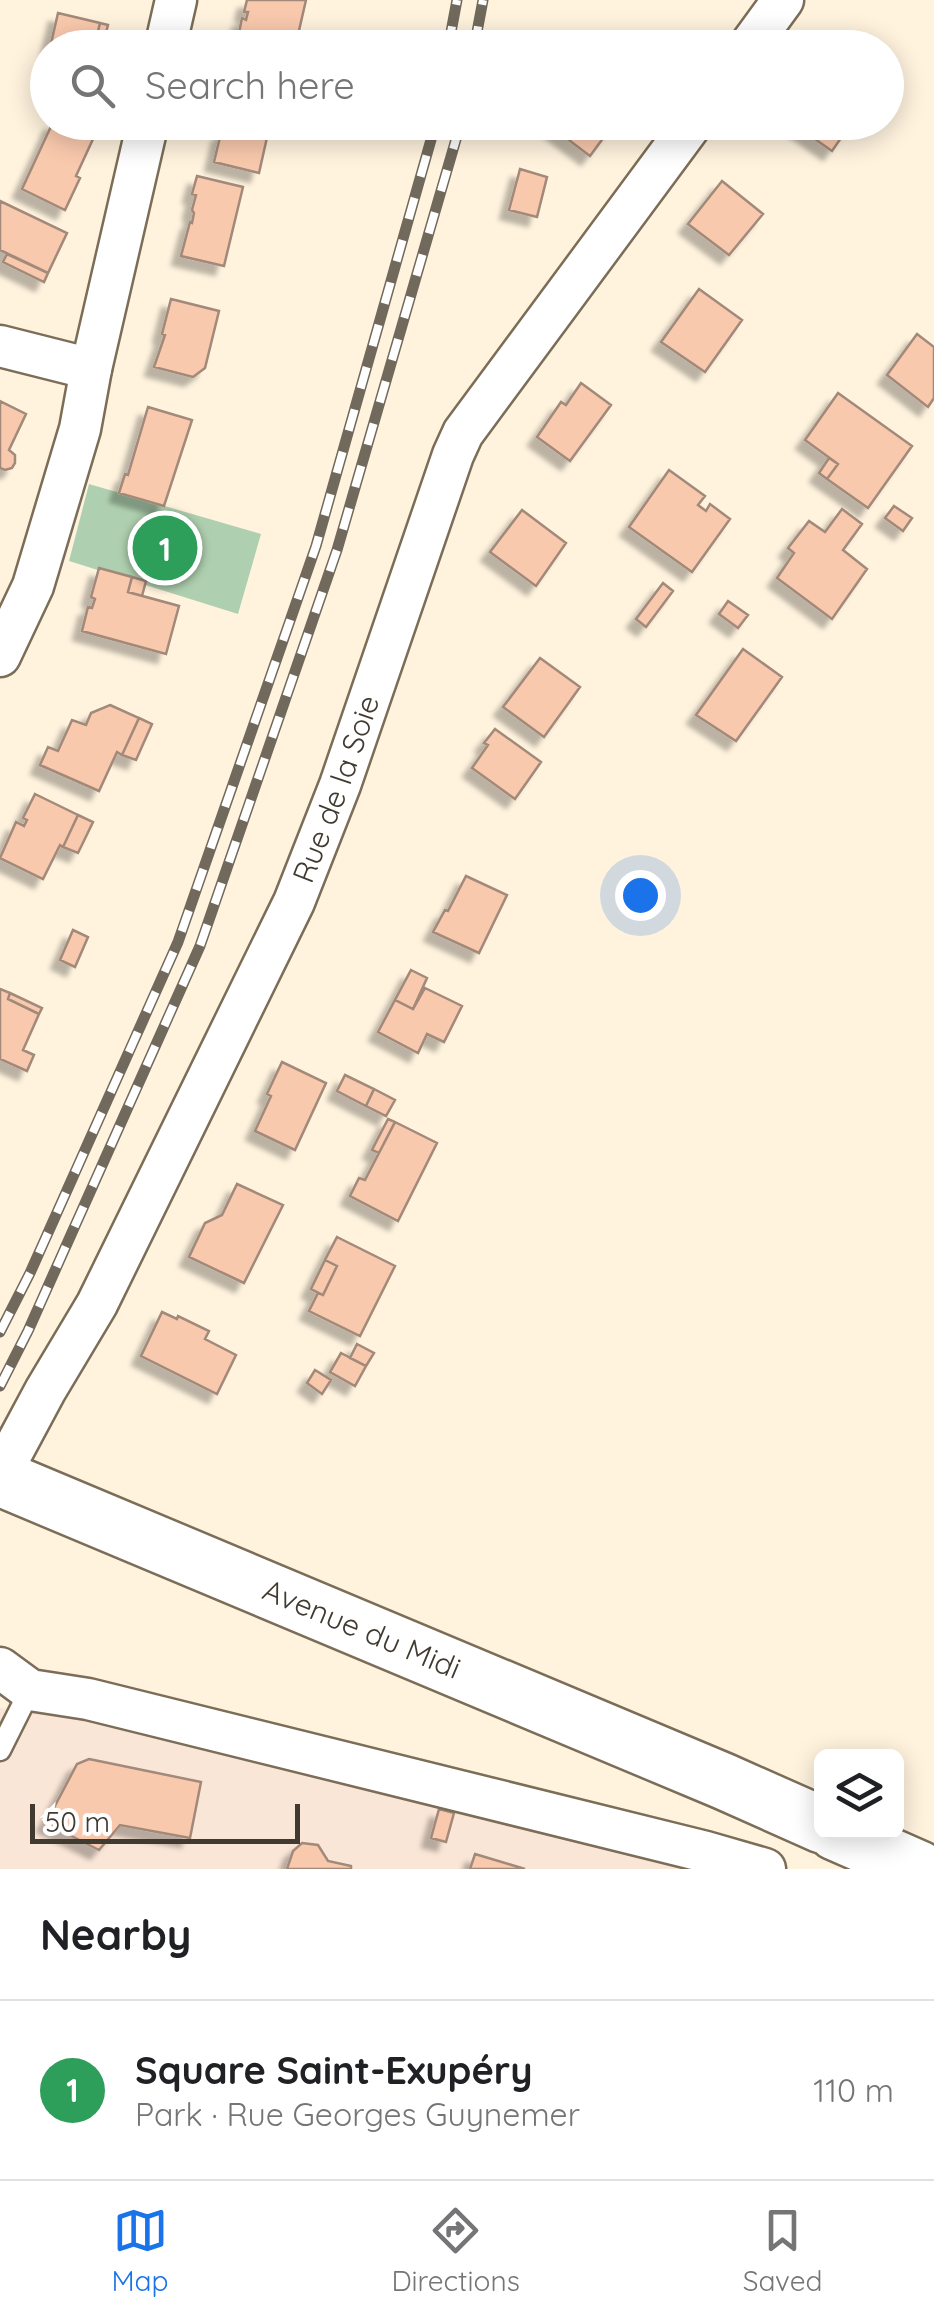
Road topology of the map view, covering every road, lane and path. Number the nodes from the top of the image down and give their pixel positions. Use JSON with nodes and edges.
{"nodes":[{"id":1,"x":176,"y":0,"type":"edge"},
{"id":2,"x":783,"y":0,"type":"edge"},
{"id":3,"x":169,"y":30,"type":"edge"},
{"id":4,"x":761,"y":30,"type":"edge"},
{"id":5,"x":144,"y":140,"type":"edge"},
{"id":6,"x":680,"y":140,"type":"edge"},
{"id":7,"x":0,"y":346,"type":"edge"},
{"id":8,"x":91,"y":369,"type":"junction"},
{"id":9,"x":0,"y":656,"type":"edge"},
{"id":10,"x":6,"y":1479,"type":"edge"},
{"id":11,"x":15,"y":1679,"type":"edge"},
{"id":12,"x":0,"y":1750,"type":"edge"},
{"id":13,"x":723,"y":1781,"type":"junction"},
{"id":14,"x":814,"y":1807,"type":"edge"},
{"id":15,"x":814,"y":1821,"type":"edge"},
{"id":16,"x":904,"y":1833,"type":"edge"},
{"id":17,"x":851,"y":1839,"type":"edge"},
{"id":18,"x":934,"y":1842,"type":"edge"},
{"id":19,"x":765,"y":1869,"type":"edge"},
{"id":20,"x":918,"y":1869,"type":"edge"}],
"edges":[{"from":1,"to":3,"type":"street"},
{"from":2,"to":4,"type":"street"},
{"from":5,"to":8,"type":"street"},
{"from":6,"to":10,"type":"street","name":"Rue de la Soie"},
{"from":7,"to":8,"type":"street"},
{"from":8,"to":9,"type":"street"},
{"from":10,"to":13,"type":"main road","name":"Avenue du Midi"},
{"from":11,"to":12,"type":"lane"},
{"from":11,"to":19,"type":"street"},
{"from":13,"to":14,"type":"main road","name":"Avenue du Midi"},
{"from":13,"to":15,"type":"main road","name":"Avenue du Midi"},
{"from":16,"to":18,"type":"main road"},
{"from":17,"to":20,"type":"main road"}]}
